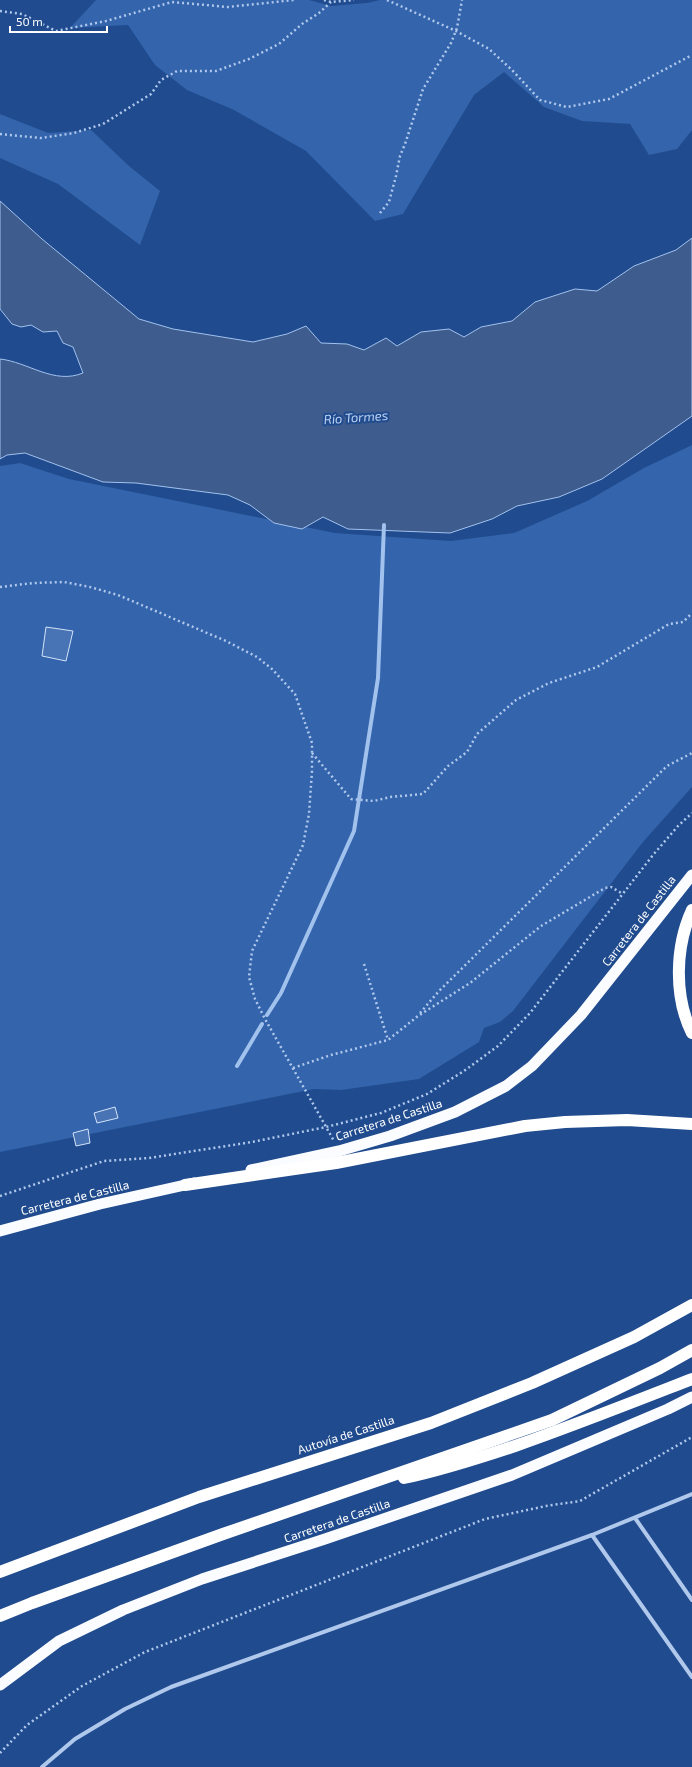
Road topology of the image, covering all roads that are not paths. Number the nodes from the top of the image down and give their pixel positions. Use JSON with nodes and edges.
{"nodes":[{"id":1,"x":692,"y":875,"type":"edge"},
{"id":2,"x":692,"y":910,"type":"edge"},
{"id":3,"x":692,"y":1033,"type":"edge"},
{"id":4,"x":692,"y":1124,"type":"edge"},
{"id":5,"x":184,"y":1185,"type":"junction"},
{"id":6,"x":0,"y":1231,"type":"edge"},
{"id":7,"x":692,"y":1305,"type":"edge"},
{"id":8,"x":692,"y":1350,"type":"edge"},
{"id":9,"x":692,"y":1379,"type":"edge"},
{"id":10,"x":692,"y":1397,"type":"edge"},
{"id":11,"x":360,"y":1486,"type":"junction"},
{"id":12,"x":692,"y":1494,"type":"edge"},
{"id":13,"x":635,"y":1518,"type":"junction"},
{"id":14,"x":592,"y":1535,"type":"junction"},
{"id":15,"x":0,"y":1572,"type":"edge"},
{"id":16,"x":692,"y":1600,"type":"edge"},
{"id":17,"x":0,"y":1616,"type":"edge"},
{"id":18,"x":692,"y":1677,"type":"edge"},
{"id":19,"x":0,"y":1685,"type":"edge"},
{"id":20,"x":42,"y":1767,"type":"edge"}],
"edges":[{"from":1,"to":5,"type":"highway","name":"Carretera de Castilla"},
{"from":2,"to":3,"type":"highway"},
{"from":4,"to":5,"type":"highway"},
{"from":5,"to":6,"type":"highway","name":"Carretera de Castilla"},
{"from":7,"to":15,"type":"highway","name":"Autovía de Castilla"},
{"from":8,"to":11,"type":"highway"},
{"from":9,"to":11,"type":"highway"},
{"from":10,"to":19,"type":"highway","name":"Carretera de Castilla"},
{"from":11,"to":17,"type":"highway"},
{"from":12,"to":13,"type":"street"},
{"from":13,"to":14,"type":"street"},
{"from":13,"to":16,"type":"street"},
{"from":14,"to":18,"type":"street"},
{"from":14,"to":20,"type":"street"}]}
